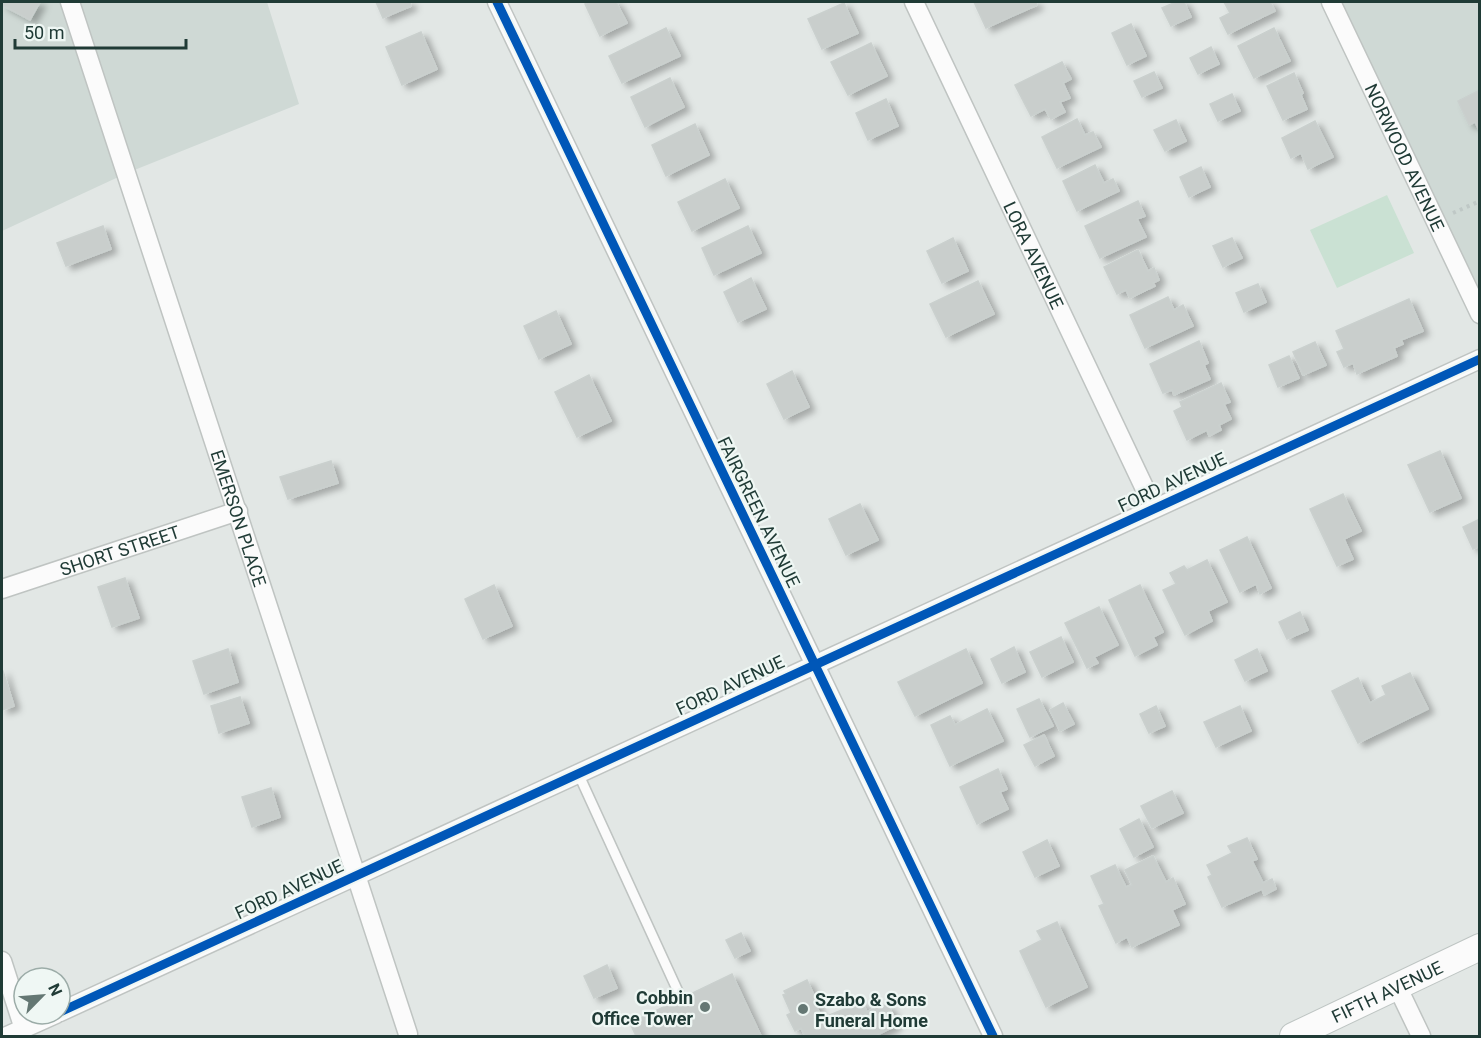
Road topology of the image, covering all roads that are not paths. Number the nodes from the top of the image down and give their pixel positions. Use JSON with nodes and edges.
{"nodes":[{"id":1,"x":70,"y":2,"type":"edge"},
{"id":2,"x":497,"y":2,"type":"edge"},
{"id":3,"x":914,"y":2,"type":"edge"},
{"id":4,"x":1331,"y":2,"type":"edge"},
{"id":5,"x":1479,"y":314,"type":"edge"},
{"id":6,"x":1479,"y":359,"type":"edge"},
{"id":7,"x":1155,"y":508,"type":"junction"},
{"id":8,"x":237,"y":511,"type":"junction"},
{"id":9,"x":2,"y":589,"type":"edge"},
{"id":10,"x":814,"y":665,"type":"junction"},
{"id":11,"x":578,"y":773,"type":"junction"},
{"id":12,"x":358,"y":875,"type":"junction"},
{"id":13,"x":1479,"y":947,"type":"edge"},
{"id":14,"x":2,"y":961,"type":"edge"},
{"id":15,"x":1397,"y":986,"type":"junction"},
{"id":16,"x":681,"y":998,"type":"dead end"},
{"id":17,"x":72,"y":1007,"type":"edge"},
{"id":18,"x":30,"y":1026,"type":"edge"},
{"id":19,"x":24,"y":1029,"type":"junction"},
{"id":20,"x":406,"y":1035,"type":"edge"},
{"id":21,"x":7,"y":1036,"type":"edge"},
{"id":22,"x":993,"y":1036,"type":"edge"},
{"id":23,"x":1293,"y":1036,"type":"edge"},
{"id":24,"x":1421,"y":1036,"type":"edge"}],
"edges":[{"from":1,"to":8,"type":"street","name":"EMERSON PLACE"},
{"from":2,"to":10,"type":"street","name":"FAIRGREEN AVENUE"},
{"from":3,"to":7,"type":"street","name":"LORA AVENUE"},
{"from":4,"to":5,"type":"street","name":"NORWOOD AVENUE"},
{"from":6,"to":7,"type":"street","name":"FORD AVENUE"},
{"from":7,"to":10,"type":"street","name":"FORD AVENUE"},
{"from":8,"to":9,"type":"street","name":"SHORT STREET"},
{"from":8,"to":12,"type":"street","name":"EMERSON PLACE"},
{"from":10,"to":11,"type":"street","name":"FORD AVENUE"},
{"from":10,"to":22,"type":"street","name":"FAIRGREEN AVENUE"},
{"from":11,"to":12,"type":"street","name":"FORD AVENUE"},
{"from":11,"to":16,"type":"lane"},
{"from":12,"to":17,"type":"street","name":"FORD AVENUE"},
{"from":12,"to":20,"type":"street","name":"EMERSON PLACE"},
{"from":13,"to":15,"type":"street","name":"FIFTH AVENUE"},
{"from":14,"to":19,"type":"street"},
{"from":15,"to":23,"type":"street","name":"FIFTH AVENUE"},
{"from":15,"to":24,"type":"street"},
{"from":18,"to":19,"type":"street","name":"FORD AVENUE"},
{"from":19,"to":21,"type":"street","name":"FORD AVENUE"}]}
